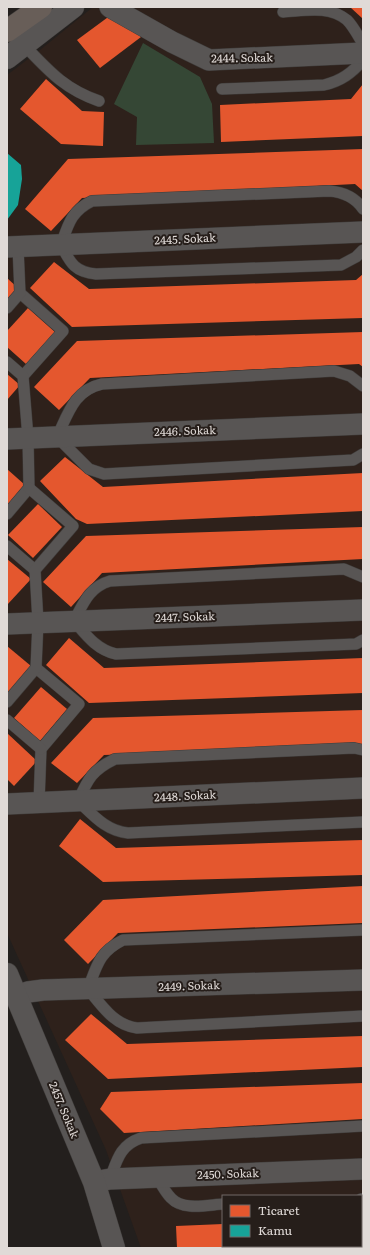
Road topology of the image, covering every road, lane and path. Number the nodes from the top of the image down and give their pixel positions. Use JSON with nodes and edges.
{"nodes":[{"id":1,"x":40,"y":7,"type":"edge"},
{"id":2,"x":73,"y":7,"type":"edge"},
{"id":3,"x":110,"y":7,"type":"edge"},
{"id":4,"x":283,"y":12,"type":"dead end"},
{"id":5,"x":7,"y":31,"type":"edge"},
{"id":6,"x":363,"y":44,"type":"edge"},
{"id":7,"x":15,"y":52,"type":"edge"},
{"id":8,"x":363,"y":53,"type":"edge"},
{"id":9,"x":363,"y":60,"type":"edge"},
{"id":10,"x":222,"y":89,"type":"dead end"},
{"id":11,"x":99,"y":101,"type":"dead end"},
{"id":12,"x":363,"y":209,"type":"edge"},
{"id":13,"x":363,"y":232,"type":"edge"},
{"id":14,"x":60,"y":245,"type":"junction"},
{"id":15,"x":12,"y":247,"type":"edge"},
{"id":16,"x":363,"y":250,"type":"edge"},
{"id":17,"x":20,"y":293,"type":"junction"},
{"id":18,"x":7,"y":308,"type":"edge"},
{"id":19,"x":7,"y":362,"type":"edge"},
{"id":20,"x":23,"y":376,"type":"junction"},
{"id":21,"x":363,"y":386,"type":"edge"},
{"id":22,"x":363,"y":424,"type":"edge"},
{"id":23,"x":57,"y":437,"type":"junction"},
{"id":24,"x":28,"y":438,"type":"junction"},
{"id":25,"x":7,"y":439,"type":"edge"},
{"id":26,"x":363,"y":454,"type":"edge"},
{"id":27,"x":29,"y":488,"type":"junction"},
{"id":28,"x":7,"y":514,"type":"edge"},
{"id":29,"x":7,"y":546,"type":"edge"},
{"id":30,"x":35,"y":570,"type":"junction"},
{"id":31,"x":363,"y":577,"type":"edge"},
{"id":32,"x":363,"y":610,"type":"edge"},
{"id":33,"x":74,"y":621,"type":"junction"},
{"id":34,"x":38,"y":622,"type":"junction"},
{"id":35,"x":7,"y":624,"type":"edge"},
{"id":36,"x":363,"y":640,"type":"edge"},
{"id":37,"x":36,"y":668,"type":"junction"},
{"id":38,"x":7,"y":702,"type":"edge"},
{"id":39,"x":7,"y":720,"type":"edge"},
{"id":40,"x":41,"y":749,"type":"junction"},
{"id":41,"x":363,"y":750,"type":"edge"},
{"id":42,"x":363,"y":788,"type":"edge"},
{"id":43,"x":78,"y":801,"type":"junction"},
{"id":44,"x":39,"y":803,"type":"junction"},
{"id":45,"x":7,"y":804,"type":"edge"},
{"id":46,"x":363,"y":822,"type":"edge"},
{"id":47,"x":363,"y":930,"type":"edge"},
{"id":48,"x":7,"y":974,"type":"edge"},
{"id":49,"x":363,"y":980,"type":"edge"},
{"id":50,"x":88,"y":989,"type":"junction"},
{"id":51,"x":16,"y":996,"type":"junction"},
{"id":52,"x":363,"y":1016,"type":"edge"},
{"id":53,"x":363,"y":1126,"type":"edge"},
{"id":54,"x":363,"y":1170,"type":"edge"},
{"id":55,"x":157,"y":1177,"type":"junction"},
{"id":56,"x":102,"y":1181,"type":"junction"},
{"id":57,"x":222,"y":1204,"type":"edge"},
{"id":58,"x":114,"y":1248,"type":"edge"}],
"edges":[{"from":1,"to":5,"type":"highway"},
{"from":2,"to":7,"type":"street"},
{"from":3,"to":8,"type":"street","name":"2444. Sokak"},
{"from":4,"to":6,"type":"lane"},
{"from":7,"to":11,"type":"lane"},
{"from":9,"to":10,"type":"lane"},
{"from":12,"to":14,"type":"lane"},
{"from":13,"to":14,"type":"street","name":"2445. Sokak"},
{"from":14,"to":15,"type":"street","name":"2445. Sokak"},
{"from":14,"to":16,"type":"lane"},
{"from":15,"to":17,"type":"lane"},
{"from":17,"to":18,"type":"lane"},
{"from":17,"to":20,"type":"lane"},
{"from":19,"to":20,"type":"lane"},
{"from":20,"to":24,"type":"lane"},
{"from":21,"to":23,"type":"lane"},
{"from":22,"to":23,"type":"street","name":"2446. Sokak"},
{"from":23,"to":24,"type":"street","name":"2446. Sokak"},
{"from":23,"to":26,"type":"lane"},
{"from":24,"to":25,"type":"street","name":"2446. Sokak"},
{"from":24,"to":27,"type":"lane"},
{"from":27,"to":28,"type":"lane"},
{"from":27,"to":30,"type":"lane"},
{"from":29,"to":30,"type":"lane"},
{"from":30,"to":34,"type":"lane"},
{"from":31,"to":33,"type":"lane"},
{"from":32,"to":33,"type":"street","name":"2447. Sokak"},
{"from":33,"to":34,"type":"street","name":"2447. Sokak"},
{"from":33,"to":36,"type":"lane"},
{"from":34,"to":35,"type":"street","name":"2447. Sokak"},
{"from":34,"to":37,"type":"lane"},
{"from":37,"to":38,"type":"lane"},
{"from":37,"to":40,"type":"lane"},
{"from":39,"to":40,"type":"lane"},
{"from":40,"to":44,"type":"lane"},
{"from":41,"to":43,"type":"lane"},
{"from":42,"to":43,"type":"street","name":"2448. Sokak"},
{"from":43,"to":44,"type":"street","name":"2448. Sokak"},
{"from":43,"to":46,"type":"lane"},
{"from":44,"to":45,"type":"street","name":"2448. Sokak"},
{"from":47,"to":50,"type":"lane"},
{"from":48,"to":51,"type":"street","name":"2457. Sokak"},
{"from":49,"to":50,"type":"street","name":"2449. Sokak"},
{"from":50,"to":51,"type":"street","name":"2449. Sokak"},
{"from":50,"to":52,"type":"lane"},
{"from":51,"to":56,"type":"street","name":"2457. Sokak"},
{"from":53,"to":56,"type":"lane"},
{"from":54,"to":55,"type":"street","name":"2450. Sokak"},
{"from":55,"to":56,"type":"street","name":"2450. Sokak"},
{"from":55,"to":57,"type":"lane"},
{"from":56,"to":58,"type":"street","name":"2457. Sokak"}]}
